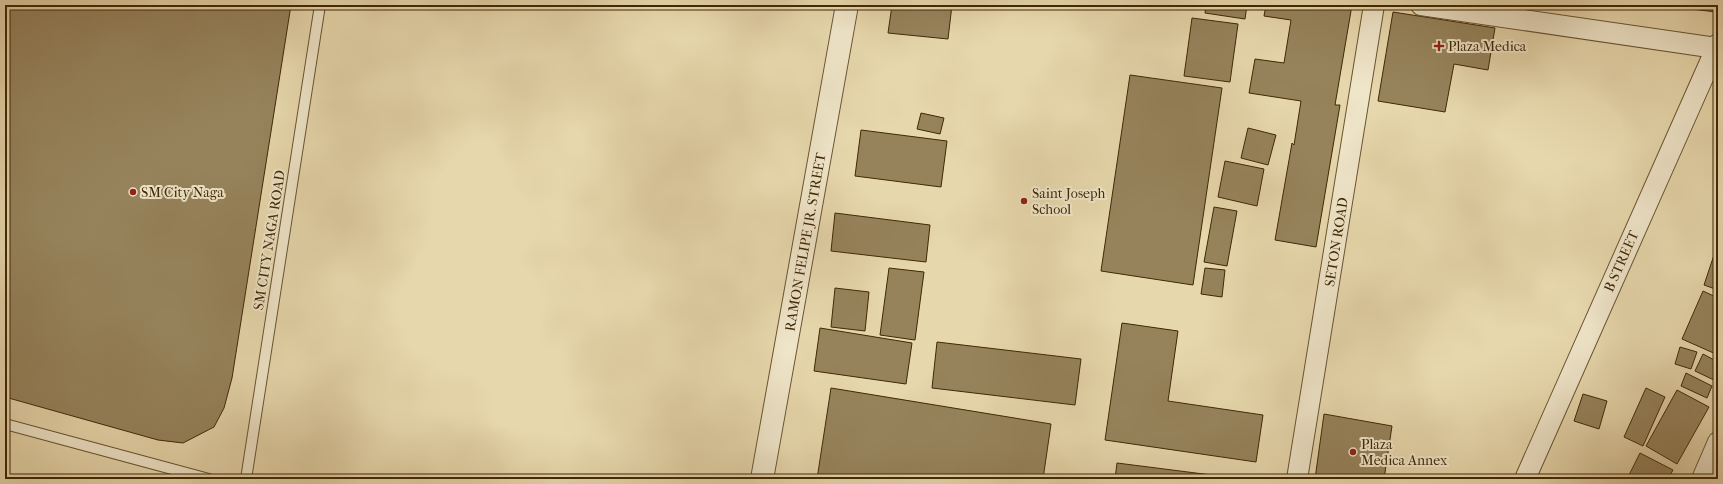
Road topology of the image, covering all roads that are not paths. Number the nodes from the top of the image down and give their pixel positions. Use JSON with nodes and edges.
{"nodes":[{"id":1,"x":320,"y":5,"type":"edge"},
{"id":2,"x":847,"y":5,"type":"edge"},
{"id":3,"x":1374,"y":5,"type":"edge"},
{"id":4,"x":1421,"y":5,"type":"edge"},
{"id":5,"x":1717,"y":46,"type":"edge"},
{"id":6,"x":5,"y":424,"type":"edge"},
{"id":7,"x":1718,"y":442,"type":"edge"},
{"id":8,"x":209,"y":479,"type":"edge"},
{"id":9,"x":246,"y":479,"type":"edge"},
{"id":10,"x":762,"y":479,"type":"edge"},
{"id":11,"x":1297,"y":479,"type":"edge"},
{"id":12,"x":1525,"y":479,"type":"edge"},
{"id":13,"x":1702,"y":479,"type":"edge"}],
"edges":[{"from":1,"to":9,"type":"lane","name":"SM CITY NAGA ROAD"},
{"from":2,"to":10,"type":"street","name":"RAMON FELIPE JR. STREET"},
{"from":3,"to":11,"type":"street","name":"SETON ROAD"},
{"from":4,"to":5,"type":"street"},
{"from":5,"to":12,"type":"street","name":"B STREET"},
{"from":6,"to":8,"type":"lane"},
{"from":7,"to":13,"type":"street"}]}
